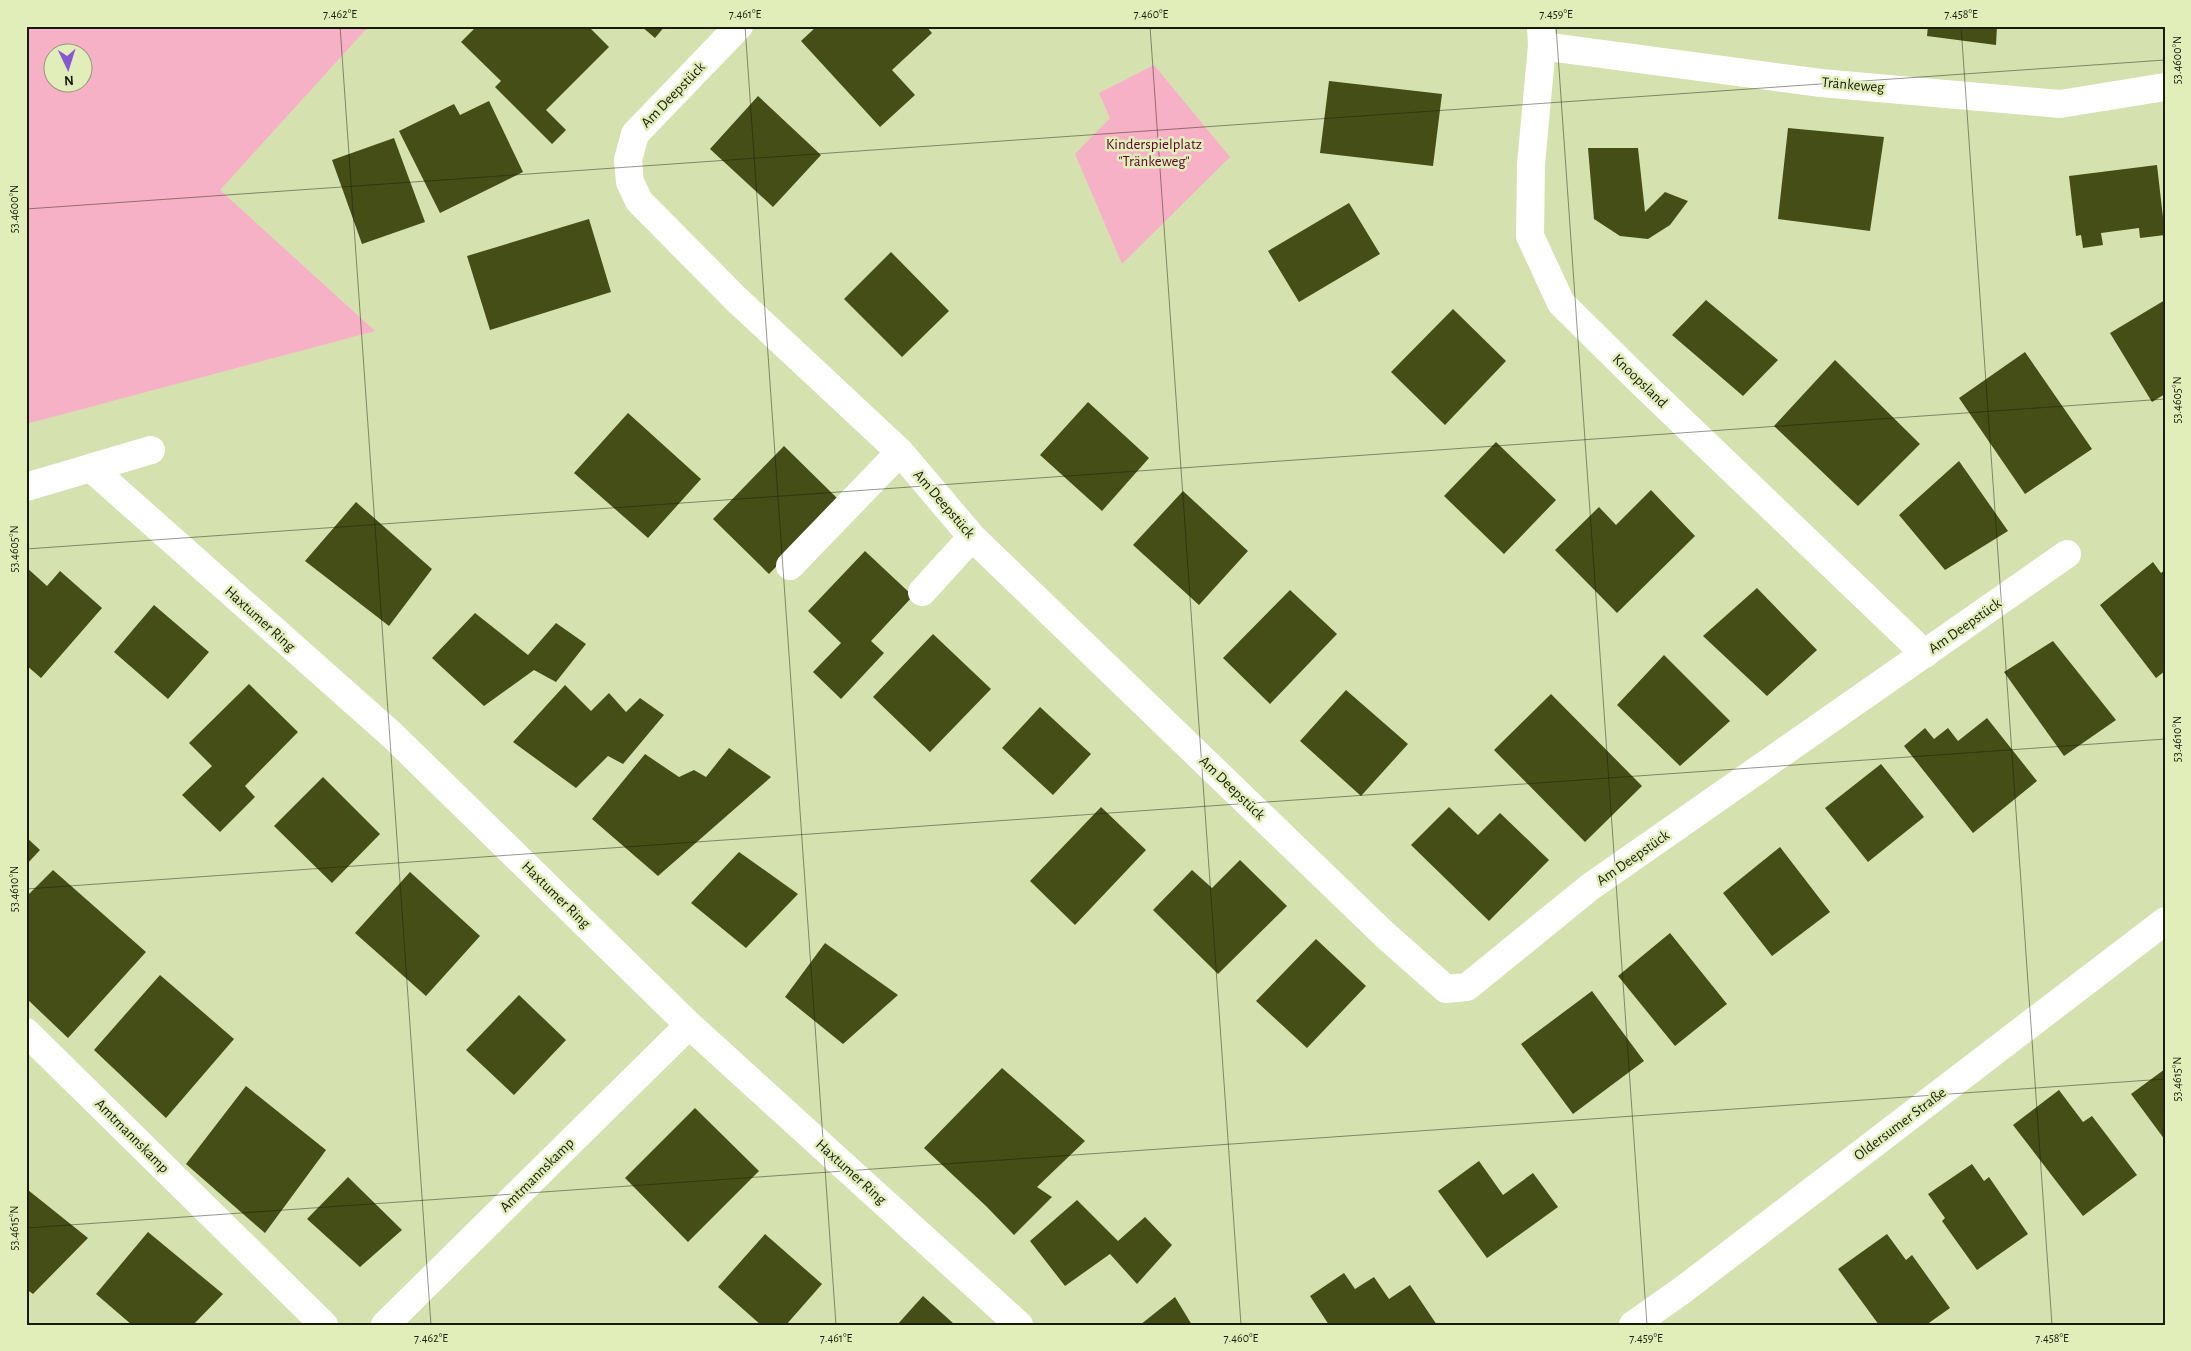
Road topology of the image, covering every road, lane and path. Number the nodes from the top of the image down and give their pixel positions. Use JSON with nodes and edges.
{"nodes":[{"id":1,"x":739,"y":26,"type":"edge"},
{"id":2,"x":1542,"y":36,"type":"edge"},
{"id":3,"x":2165,"y":87,"type":"edge"},
{"id":4,"x":151,"y":450,"type":"dead end"},
{"id":5,"x":900,"y":452,"type":"junction"},
{"id":6,"x":91,"y":468,"type":"junction"},
{"id":7,"x":26,"y":487,"type":"edge"},
{"id":8,"x":972,"y":537,"type":"junction"},
{"id":9,"x":2067,"y":554,"type":"dead end"},
{"id":10,"x":790,"y":566,"type":"dead end"},
{"id":11,"x":922,"y":592,"type":"dead end"},
{"id":12,"x":1925,"y":654,"type":"junction"},
{"id":13,"x":2165,"y":921,"type":"edge"},
{"id":14,"x":689,"y":1025,"type":"junction"},
{"id":15,"x":26,"y":1032,"type":"edge"},
{"id":16,"x":324,"y":1325,"type":"edge"},
{"id":17,"x":385,"y":1325,"type":"edge"},
{"id":18,"x":1019,"y":1325,"type":"edge"},
{"id":19,"x":1633,"y":1325,"type":"edge"}],
"edges":[{"from":1,"to":5,"type":"street","name":"Am Deepstück"},
{"from":2,"to":3,"type":"street","name":"Tränkeweg"},
{"from":2,"to":12,"type":"street","name":"Knoopsland"},
{"from":4,"to":6,"type":"street"},
{"from":5,"to":8,"type":"street","name":"Am Deepstück"},
{"from":5,"to":10,"type":"street"},
{"from":6,"to":7,"type":"street"},
{"from":6,"to":14,"type":"street","name":"Haxtumer Ring"},
{"from":8,"to":11,"type":"street"},
{"from":8,"to":12,"type":"street","name":"Am Deepstück"},
{"from":9,"to":12,"type":"street","name":"Am Deepstück"},
{"from":13,"to":19,"type":"street","name":"Oldersumer Straße"},
{"from":14,"to":17,"type":"street","name":"Amtmannskamp"},
{"from":14,"to":18,"type":"street","name":"Haxtumer Ring"},
{"from":15,"to":16,"type":"street","name":"Amtmannskamp"}]}
